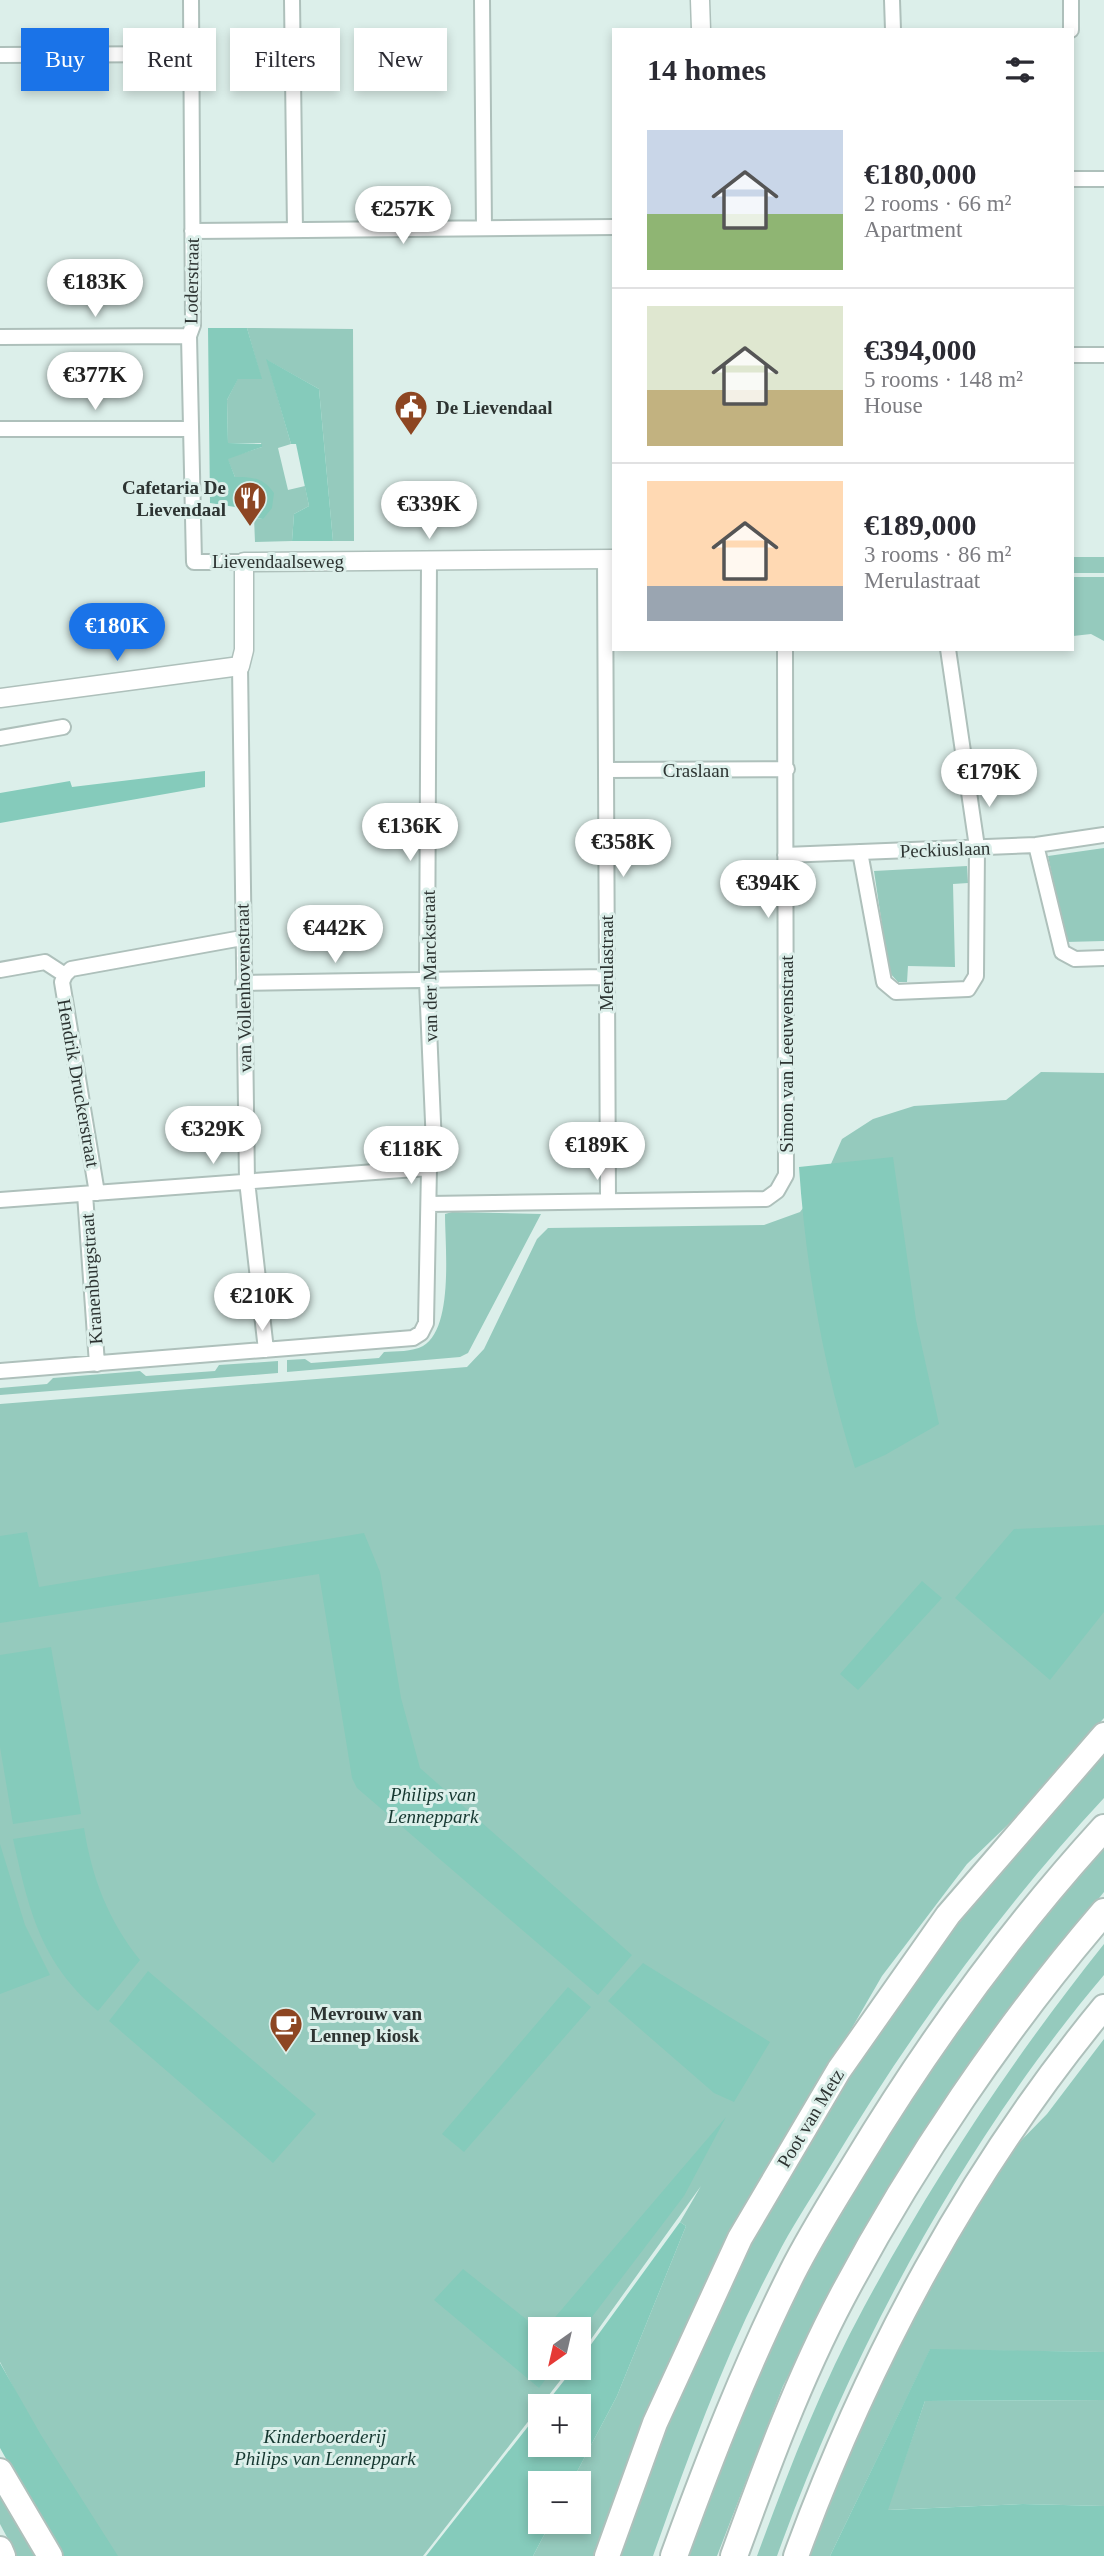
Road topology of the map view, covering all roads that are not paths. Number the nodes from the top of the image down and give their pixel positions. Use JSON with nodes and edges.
{"nodes":[{"id":1,"x":191,"y":0,"type":"edge"},
{"id":2,"x":292,"y":0,"type":"edge"},
{"id":3,"x":482,"y":0,"type":"edge"},
{"id":4,"x":700,"y":0,"type":"edge"},
{"id":5,"x":892,"y":0,"type":"edge"},
{"id":6,"x":1071,"y":0,"type":"edge"},
{"id":7,"x":191,"y":28,"type":"edge"},
{"id":8,"x":701,"y":28,"type":"edge"},
{"id":9,"x":893,"y":28,"type":"edge"},
{"id":10,"x":1071,"y":28,"type":"edge"},
{"id":11,"x":123,"y":54,"type":"edge"},
{"id":12,"x":0,"y":55,"type":"edge"},
{"id":13,"x":192,"y":91,"type":"edge"},
{"id":14,"x":1074,"y":179,"type":"edge"},
{"id":15,"x":1104,"y":179,"type":"edge"},
{"id":16,"x":612,"y":227,"type":"edge"},
{"id":17,"x":484,"y":228,"type":"junction"},
{"id":18,"x":295,"y":230,"type":"junction"},
{"id":19,"x":192,"y":231,"type":"junction"},
{"id":20,"x":189,"y":336,"type":"junction"},
{"id":21,"x":0,"y":337,"type":"edge"},
{"id":22,"x":1074,"y":355,"type":"edge"},
{"id":23,"x":1104,"y":355,"type":"edge"},
{"id":24,"x":0,"y":429,"type":"edge"},
{"id":25,"x":191,"y":429,"type":"junction"},
{"id":26,"x":610,"y":559,"type":"edge"},
{"id":27,"x":429,"y":561,"type":"junction"},
{"id":28,"x":194,"y":562,"type":"joint"},
{"id":29,"x":244,"y":562,"type":"junction"},
{"id":30,"x":785,"y":651,"type":"edge"},
{"id":31,"x":948,"y":651,"type":"edge"},
{"id":32,"x":240,"y":666,"type":"junction"},
{"id":33,"x":0,"y":698,"type":"edge"},
{"id":34,"x":63,"y":727,"type":"dead end"},
{"id":35,"x":0,"y":738,"type":"edge"},
{"id":36,"x":787,"y":769,"type":"junction"},
{"id":37,"x":606,"y":771,"type":"junction"},
{"id":38,"x":1104,"y":835,"type":"edge"},
{"id":39,"x":1036,"y":845,"type":"junction"},
{"id":40,"x":977,"y":847,"type":"junction"},
{"id":41,"x":860,"y":852,"type":"junction"},
{"id":42,"x":785,"y":855,"type":"junction"},
{"id":43,"x":242,"y":938,"type":"junction"},
{"id":44,"x":1104,"y":958,"type":"edge"},
{"id":45,"x":0,"y":970,"type":"edge"},
{"id":46,"x":65,"y":975,"type":"junction"},
{"id":47,"x":606,"y":977,"type":"junction"},
{"id":48,"x":427,"y":982,"type":"junction"},
{"id":49,"x":243,"y":983,"type":"junction"},
{"id":50,"x":429,"y":1168,"type":"junction"},
{"id":51,"x":247,"y":1181,"type":"junction"},
{"id":52,"x":91,"y":1193,"type":"junction"},
{"id":53,"x":608,"y":1199,"type":"junction"},
{"id":54,"x":0,"y":1200,"type":"edge"},
{"id":55,"x":429,"y":1204,"type":"junction"},
{"id":56,"x":265,"y":1350,"type":"junction"},
{"id":57,"x":97,"y":1364,"type":"junction"},
{"id":58,"x":0,"y":1371,"type":"edge"},
{"id":59,"x":1104,"y":1735,"type":"edge"},
{"id":60,"x":1104,"y":1828,"type":"edge"},
{"id":61,"x":1104,"y":1912,"type":"edge"},
{"id":62,"x":1104,"y":2007,"type":"edge"},
{"id":63,"x":0,"y":2471,"type":"edge"},
{"id":64,"x":0,"y":2549,"type":"edge"},
{"id":65,"x":4,"y":2556,"type":"edge"},
{"id":66,"x":50,"y":2556,"type":"edge"},
{"id":67,"x":607,"y":2556,"type":"edge"},
{"id":68,"x":674,"y":2556,"type":"edge"},
{"id":69,"x":734,"y":2556,"type":"edge"},
{"id":70,"x":796,"y":2556,"type":"edge"}],
"edges":[{"from":1,"to":7,"type":"street","name":"Loderstraat"},
{"from":2,"to":18,"type":"street"},
{"from":3,"to":17,"type":"street"},
{"from":4,"to":8,"type":"street"},
{"from":5,"to":9,"type":"street"},
{"from":6,"to":10,"type":"street"},
{"from":11,"to":12,"type":"street"},
{"from":13,"to":19,"type":"street","name":"Loderstraat"},
{"from":14,"to":15,"type":"street"},
{"from":16,"to":17,"type":"street"},
{"from":17,"to":18,"type":"street"},
{"from":18,"to":19,"type":"street"},
{"from":19,"to":20,"type":"street","name":"Loderstraat"},
{"from":20,"to":21,"type":"street"},
{"from":20,"to":25,"type":"street","name":"Loderstraat"},
{"from":22,"to":23,"type":"street"},
{"from":24,"to":25,"type":"street"},
{"from":25,"to":28,"type":"street","name":"Loderstraat"},
{"from":26,"to":27,"type":"street","name":"Lievendaalseweg"},
{"from":26,"to":37,"type":"street","name":"Merulastraat"},
{"from":27,"to":29,"type":"street","name":"Lievendaalseweg"},
{"from":27,"to":48,"type":"street","name":"van der Marckstraat"},
{"from":28,"to":29,"type":"street","name":"Lievendaalseweg"},
{"from":29,"to":32,"type":"street"},
{"from":30,"to":36,"type":"street","name":"Simon van Leeuwenstraat"},
{"from":31,"to":40,"type":"street"},
{"from":32,"to":33,"type":"street"},
{"from":32,"to":43,"type":"street","name":"van Vollenhovenstraat"},
{"from":34,"to":35,"type":"street"},
{"from":36,"to":37,"type":"street","name":"Craslaan"},
{"from":36,"to":42,"type":"street","name":"Simon van Leeuwenstraat"},
{"from":37,"to":47,"type":"street","name":"Merulastraat"},
{"from":38,"to":39,"type":"street","name":"Peckiuslaan"},
{"from":39,"to":40,"type":"street","name":"Peckiuslaan"},
{"from":39,"to":44,"type":"street"},
{"from":40,"to":41,"type":"street","name":"Peckiuslaan"},
{"from":40,"to":41,"type":"street"},
{"from":41,"to":42,"type":"street","name":"Peckiuslaan"},
{"from":42,"to":53,"type":"street","name":"Simon van Leeuwenstraat"},
{"from":43,"to":46,"type":"street"},
{"from":43,"to":49,"type":"street","name":"van Vollenhovenstraat"},
{"from":45,"to":46,"type":"street"},
{"from":46,"to":52,"type":"street","name":"Hendrik Druckerstraat"},
{"from":47,"to":48,"type":"street"},
{"from":47,"to":53,"type":"street","name":"Merulastraat"},
{"from":48,"to":49,"type":"street"},
{"from":48,"to":50,"type":"street","name":"van der Marckstraat"},
{"from":49,"to":51,"type":"street","name":"van Vollenhovenstraat"},
{"from":50,"to":51,"type":"street"},
{"from":50,"to":55,"type":"street","name":"van der Marckstraat"},
{"from":51,"to":52,"type":"street"},
{"from":51,"to":56,"type":"street","name":"van Vollenhovenstraat"},
{"from":52,"to":54,"type":"street"},
{"from":52,"to":57,"type":"street","name":"Kranenburgstraat"},
{"from":53,"to":55,"type":"street"},
{"from":55,"to":56,"type":"street","name":"van der Marckstraat"},
{"from":56,"to":57,"type":"street"},
{"from":57,"to":58,"type":"street"},
{"from":59,"to":67,"type":"highway","name":"Poot van Metz"},
{"from":60,"to":68,"type":"highway"},
{"from":61,"to":69,"type":"highway"},
{"from":62,"to":70,"type":"highway"},
{"from":63,"to":66,"type":"highway"},
{"from":64,"to":65,"type":"highway"}]}
